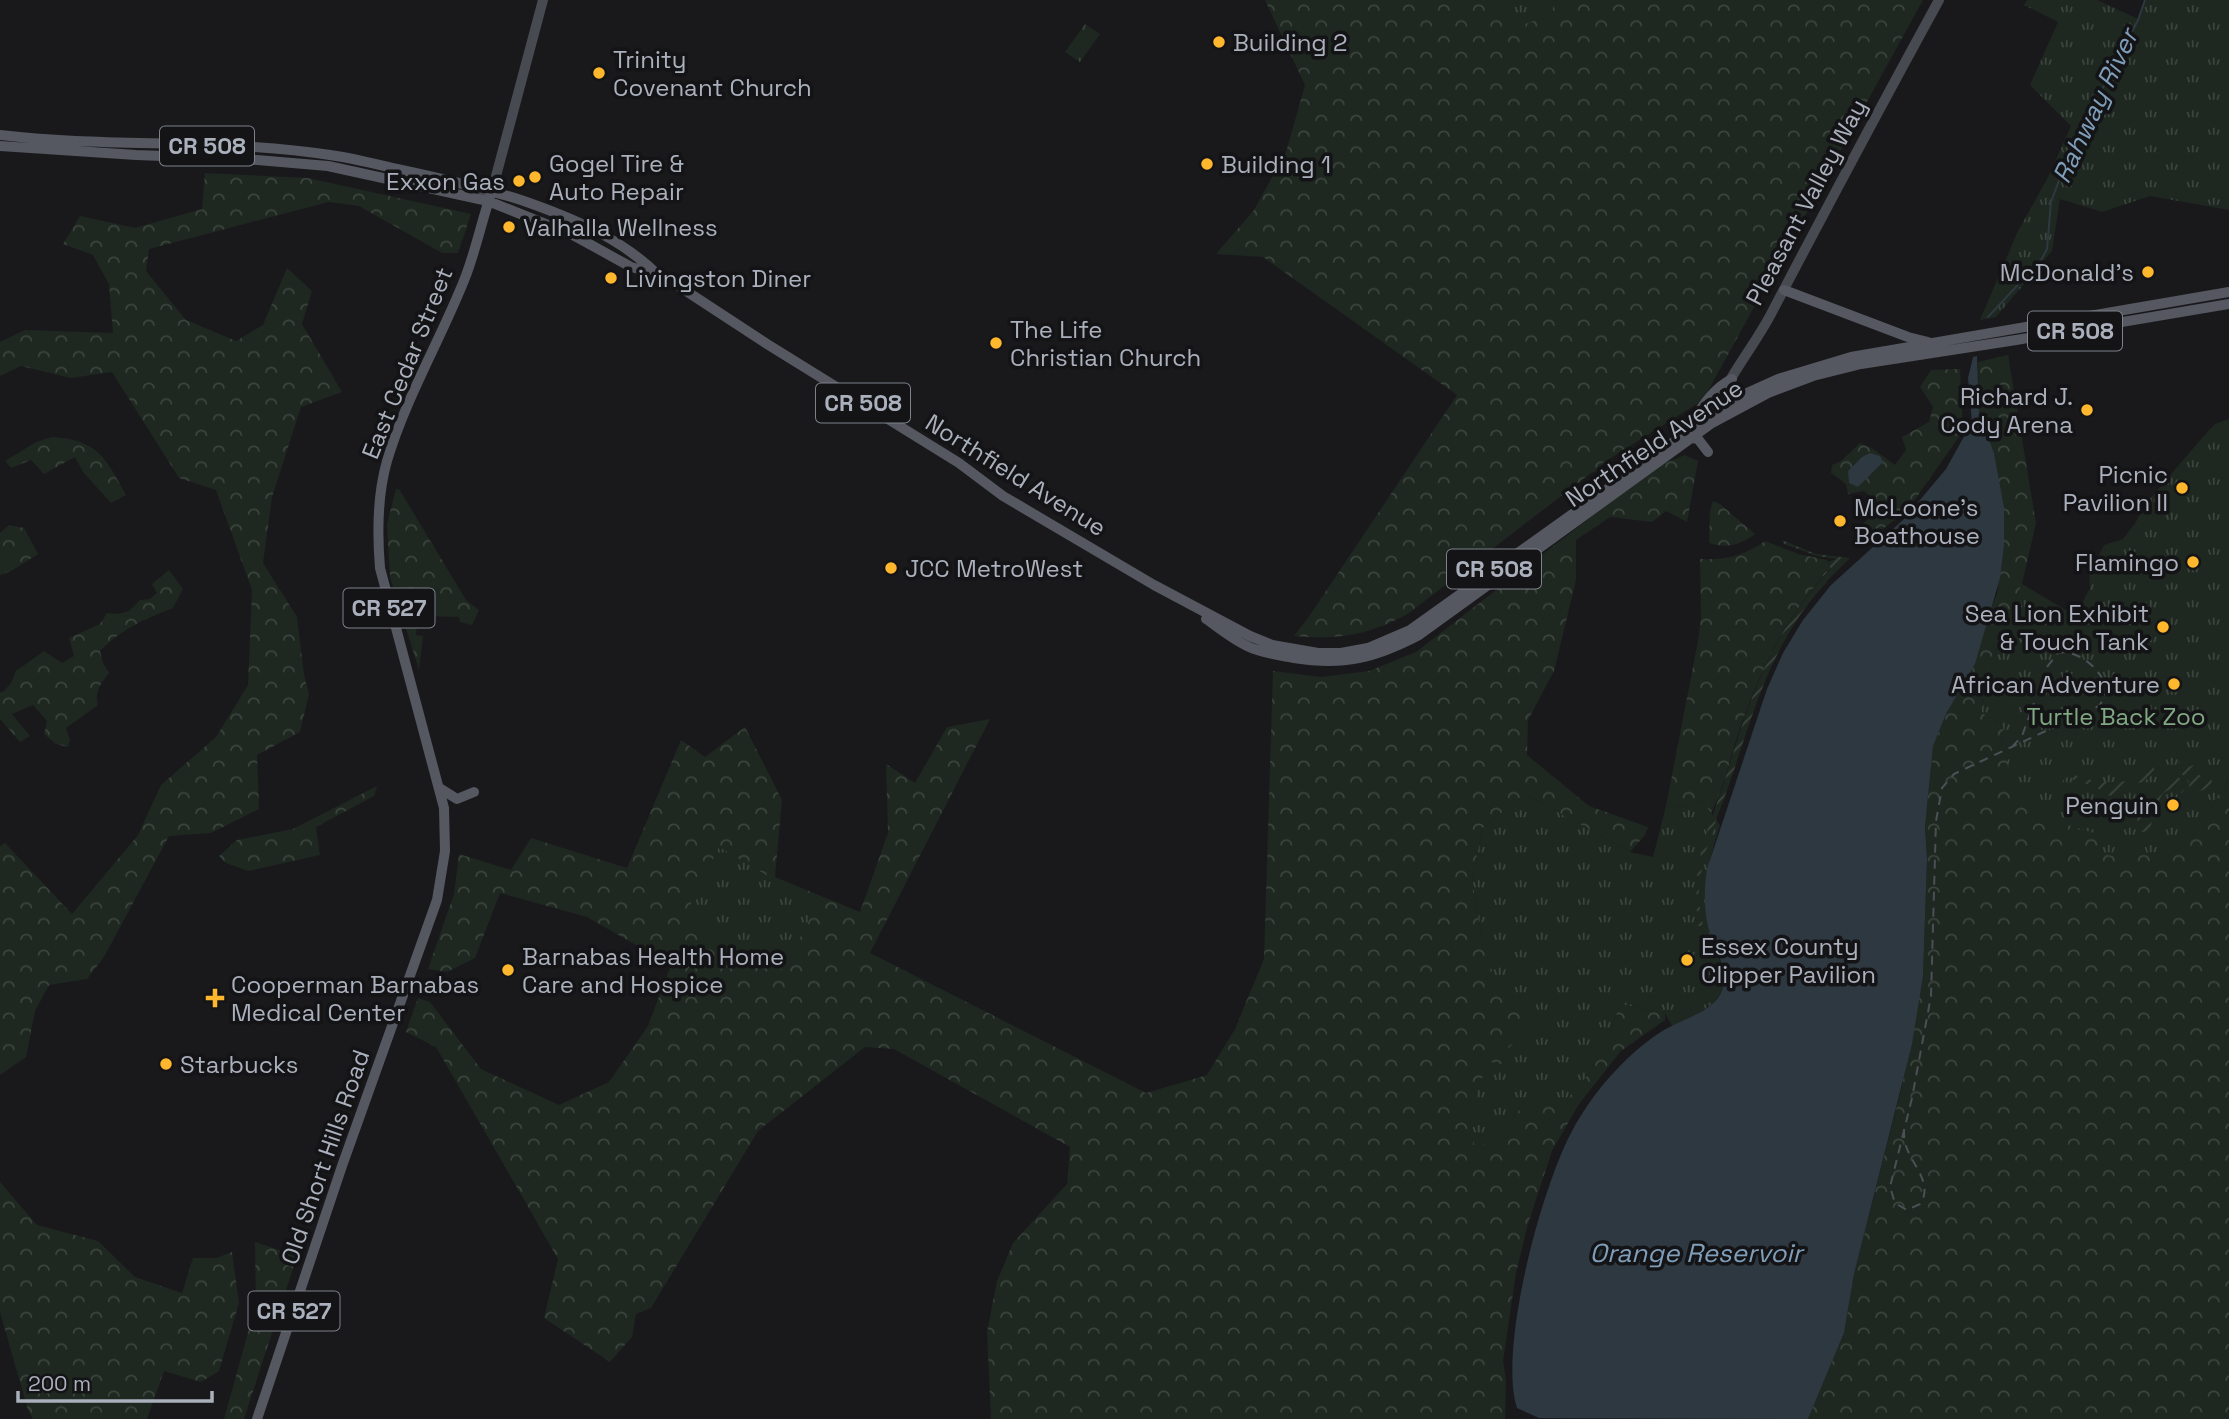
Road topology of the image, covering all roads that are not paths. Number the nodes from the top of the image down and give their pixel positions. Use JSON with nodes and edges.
{"nodes":[{"id":1,"x":543,"y":0,"type":"edge"},
{"id":2,"x":1939,"y":0,"type":"edge"},
{"id":3,"x":0,"y":135,"type":"edge"},
{"id":4,"x":8,"y":144,"type":"edge"},
{"id":5,"x":490,"y":196,"type":"junction"},
{"id":6,"x":590,"y":243,"type":"junction"},
{"id":7,"x":636,"y":253,"type":"junction"},
{"id":8,"x":658,"y":274,"type":"junction"},
{"id":9,"x":1784,"y":290,"type":"junction"},
{"id":10,"x":2229,"y":292,"type":"edge"},
{"id":11,"x":2229,"y":304,"type":"edge"},
{"id":12,"x":1930,"y":343,"type":"junction"},
{"id":13,"x":1911,"y":351,"type":"junction"},
{"id":14,"x":1732,"y":379,"type":"junction"},
{"id":15,"x":1713,"y":418,"type":"junction"},
{"id":16,"x":1688,"y":436,"type":"junction"},
{"id":17,"x":1708,"y":452,"type":"dead end"},
{"id":18,"x":441,"y":789,"type":"junction"},
{"id":19,"x":474,"y":792,"type":"dead end"},
{"id":20,"x":446,"y":827,"type":"joint"},
{"id":21,"x":257,"y":1419,"type":"edge"}],
"edges":[{"from":1,"to":5,"type":"main road","name":"East Cedar Street","number":"CR 527"},
{"from":2,"to":9,"type":"main road","name":"Pleasant Valley Way"},
{"from":3,"to":4,"type":"main road","number":"CR 508"},
{"from":4,"to":5,"type":"main road","number":"CR 508"},
{"from":5,"to":6,"type":"main road","number":"CR 508"},
{"from":5,"to":7,"type":"main road","number":"CR 508"},
{"from":5,"to":18,"type":"main road","name":"East Cedar Street","number":"CR 527"},
{"from":6,"to":7,"type":"main road"},
{"from":6,"to":8,"type":"main road","number":"CR 508"},
{"from":7,"to":8,"type":"main road","number":"CR 508"},
{"from":8,"to":16,"type":"main road","name":"Northfield Avenue","number":"CR 508"},
{"from":9,"to":12,"type":"main road"},
{"from":9,"to":14,"type":"main road","name":"Pleasant Valley Way"},
{"from":10,"to":12,"type":"main road","name":"Northfield Avenue","number":"CR 508"},
{"from":11,"to":13,"type":"main road","name":"Northfield Avenue","number":"CR 508"},
{"from":12,"to":13,"type":"main road","name":"Northfield Avenue","number":"CR 508"},
{"from":13,"to":15,"type":"main road","name":"Northfield Avenue","number":"CR 508"},
{"from":14,"to":15,"type":"main road","name":"Pleasant Valley Way"},
{"from":14,"to":16,"type":"main road"},
{"from":15,"to":16,"type":"main road","name":"Northfield Avenue","number":"CR 508"},
{"from":16,"to":17,"type":"main road"},
{"from":18,"to":19,"type":"main road"},
{"from":18,"to":20,"type":"main road","name":"East Cedar Street","number":"CR 527"},
{"from":20,"to":21,"type":"main road","name":"Old Short Hills Road","number":"CR 527"}]}
